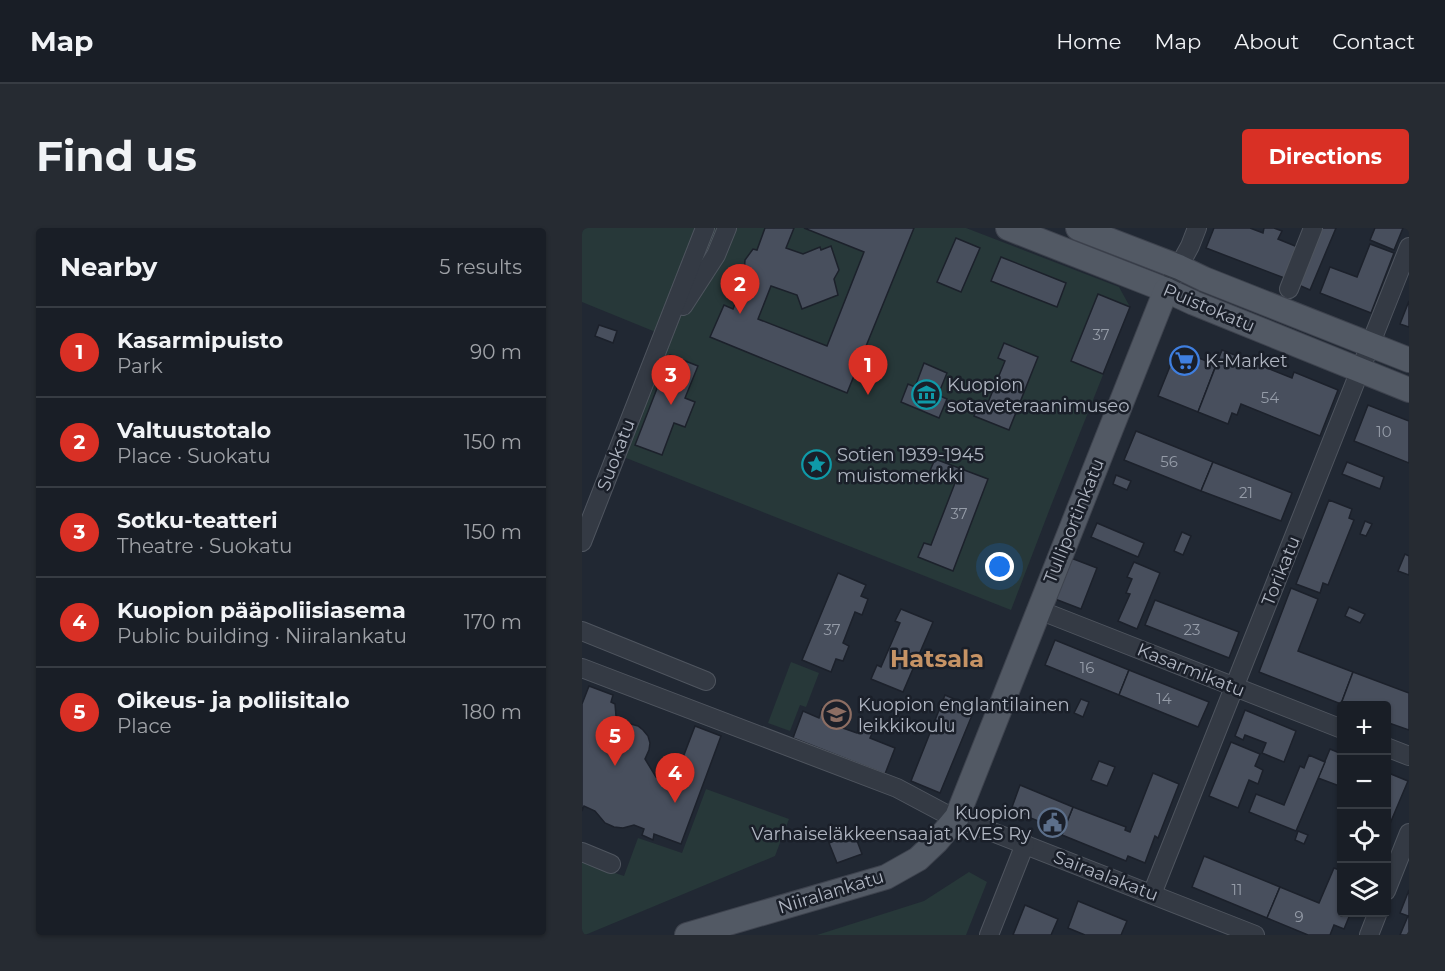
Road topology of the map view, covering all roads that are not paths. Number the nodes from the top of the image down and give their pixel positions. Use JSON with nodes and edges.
{"nodes":[{"id":1,"x":705,"y":228,"type":"edge"},
{"id":2,"x":727,"y":228,"type":"edge"},
{"id":3,"x":1008,"y":228,"type":"edge"},
{"id":4,"x":1078,"y":228,"type":"edge"},
{"id":5,"x":1197,"y":228,"type":"edge"},
{"id":6,"x":1313,"y":228,"type":"edge"},
{"id":7,"x":1409,"y":247,"type":"edge"},
{"id":8,"x":1179,"y":267,"type":"junction"},
{"id":9,"x":1290,"y":289,"type":"dead end"},
{"id":10,"x":1166,"y":290,"type":"junction"},
{"id":11,"x":663,"y":335,"type":"junction"},
{"id":12,"x":1371,"y":345,"type":"junction"},
{"id":13,"x":1409,"y":360,"type":"edge"},
{"id":14,"x":1360,"y":371,"type":"junction"},
{"id":15,"x":1409,"y":390,"type":"edge"},
{"id":16,"x":582,"y":542,"type":"edge"},
{"id":17,"x":1039,"y":610,"type":"junction"},
{"id":18,"x":582,"y":631,"type":"edge"},
{"id":19,"x":582,"y":668,"type":"edge"},
{"id":20,"x":706,"y":681,"type":"dead end"},
{"id":21,"x":1235,"y":687,"type":"junction"},
{"id":22,"x":1337,"y":727,"type":"edge"},
{"id":23,"x":1391,"y":749,"type":"edge"},
{"id":24,"x":1409,"y":756,"type":"edge"},
{"id":25,"x":957,"y":817,"type":"junction"},
{"id":26,"x":1409,"y":833,"type":"edge"},
{"id":27,"x":1025,"y":844,"type":"junction"},
{"id":28,"x":582,"y":852,"type":"edge"},
{"id":29,"x":611,"y":864,"type":"dead end"},
{"id":30,"x":1391,"y":878,"type":"edge"},
{"id":31,"x":1152,"y":894,"type":"junction"},
{"id":32,"x":1376,"y":917,"type":"edge"},
{"id":33,"x":729,"y":929,"type":"edge"},
{"id":34,"x":687,"y":935,"type":"edge"},
{"id":35,"x":989,"y":935,"type":"edge"},
{"id":36,"x":1255,"y":935,"type":"edge"},
{"id":37,"x":1369,"y":935,"type":"edge"}],
"edges":[{"from":1,"to":11,"type":"street","name":"Suokatu"},
{"from":2,"to":11,"type":"street","name":"Suokatu"},
{"from":3,"to":10,"type":"main road","name":"Puistokatu"},
{"from":4,"to":8,"type":"main road","name":"Puistokatu"},
{"from":5,"to":8,"type":"street","name":"Tulliportinkatu"},
{"from":6,"to":9,"type":"street"},
{"from":7,"to":12,"type":"street","name":"Torikatu"},
{"from":8,"to":10,"type":"street","name":"Tulliportinkatu"},
{"from":8,"to":12,"type":"main road","name":"Puistokatu"},
{"from":10,"to":14,"type":"main road","name":"Puistokatu"},
{"from":10,"to":17,"type":"main road","name":"Tulliportinkatu"},
{"from":11,"to":16,"type":"street","name":"Suokatu"},
{"from":12,"to":13,"type":"main road","name":"Puistokatu"},
{"from":12,"to":14,"type":"street","name":"Torikatu"},
{"from":14,"to":15,"type":"main road","name":"Puistokatu"},
{"from":14,"to":21,"type":"street","name":"Torikatu"},
{"from":17,"to":21,"type":"street","name":"Kasarmikatu"},
{"from":17,"to":25,"type":"main road","name":"Tulliportinkatu"},
{"from":18,"to":20,"type":"street"},
{"from":19,"to":25,"type":"street","name":"Sairaalakatu"},
{"from":21,"to":22,"type":"street","name":"Kasarmikatu"},
{"from":21,"to":31,"type":"street","name":"Torikatu"},
{"from":23,"to":24,"type":"street"},
{"from":25,"to":27,"type":"street","name":"Sairaalakatu"},
{"from":25,"to":33,"type":"main road","name":"Niiralankatu"},
{"from":26,"to":30,"type":"street"},
{"from":27,"to":31,"type":"street","name":"Sairaalakatu"},
{"from":27,"to":35,"type":"street"},
{"from":28,"to":29,"type":"street"},
{"from":31,"to":36,"type":"street","name":"Sairaalakatu"},
{"from":32,"to":37,"type":"street"},
{"from":33,"to":34,"type":"main road","name":"Niiralankatu"}]}
